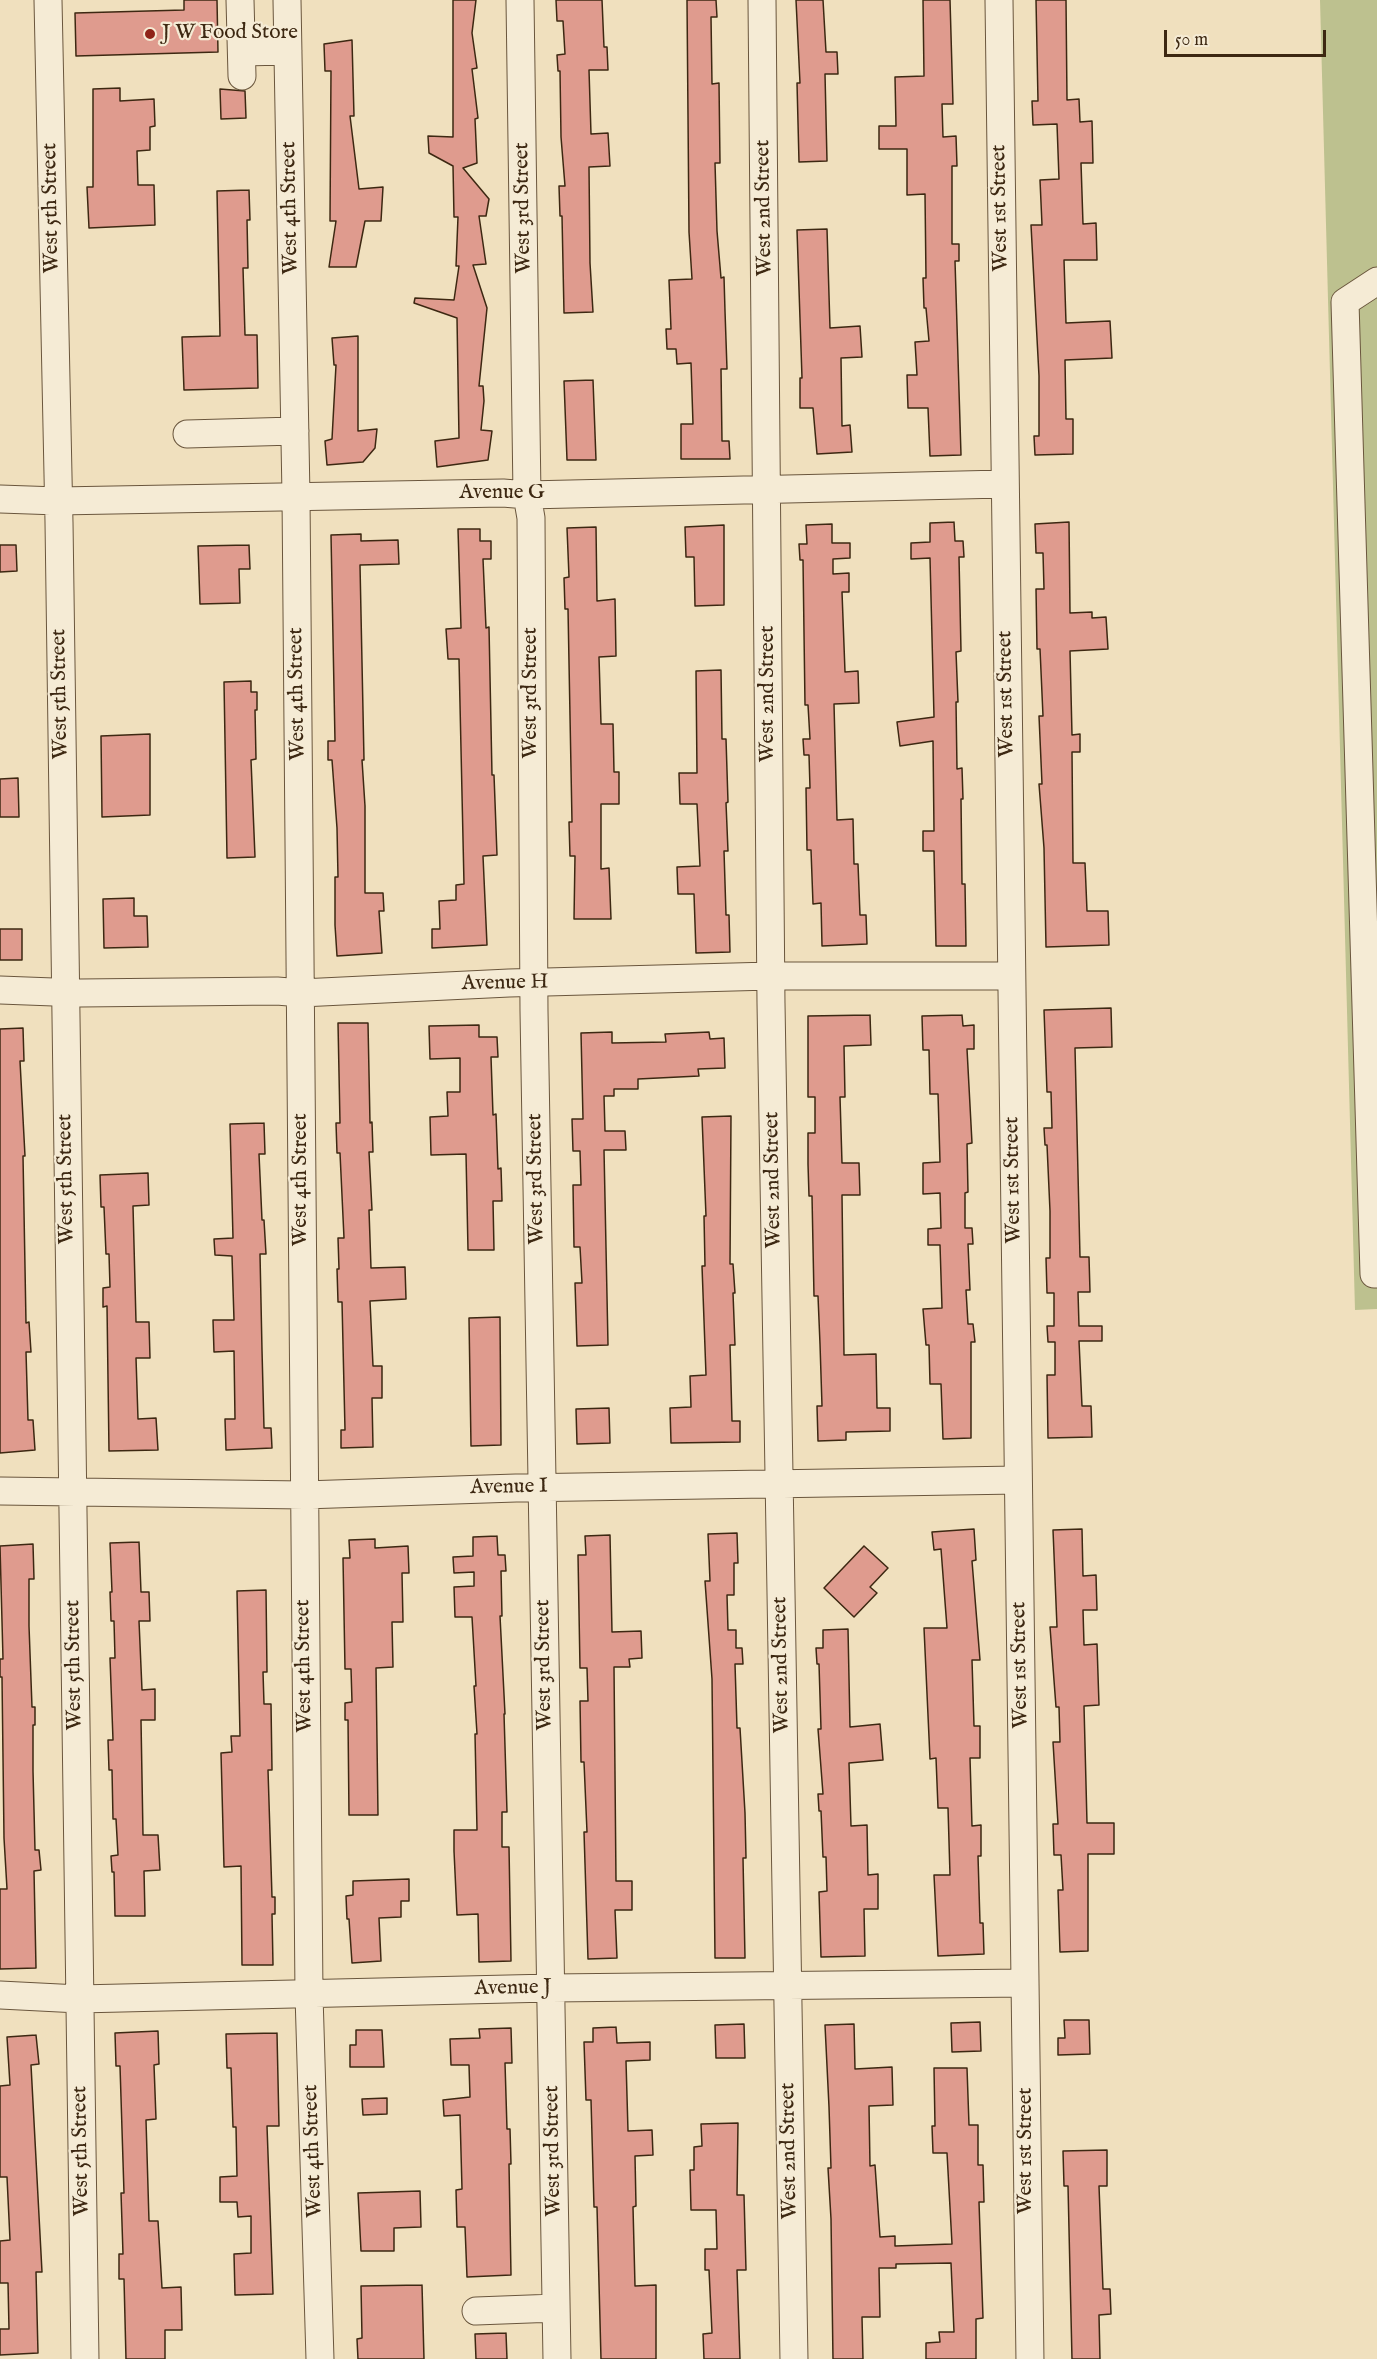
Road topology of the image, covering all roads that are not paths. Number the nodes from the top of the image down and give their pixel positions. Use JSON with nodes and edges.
{"nodes":[{"id":1,"x":48,"y":0,"type":"edge"},
{"id":2,"x":240,"y":0,"type":"edge"},
{"id":3,"x":287,"y":0,"type":"edge"},
{"id":4,"x":520,"y":0,"type":"edge"},
{"id":5,"x":762,"y":0,"type":"edge"},
{"id":6,"x":999,"y":0,"type":"edge"},
{"id":7,"x":288,"y":51,"type":"junction"},
{"id":8,"x":1377,"y":281,"type":"edge"},
{"id":9,"x":295,"y":431,"type":"junction"},
{"id":10,"x":187,"y":434,"type":"dead end"},
{"id":11,"x":1004,"y":484,"type":"junction"},
{"id":12,"x":768,"y":488,"type":"junction"},
{"id":13,"x":528,"y":495,"type":"junction"},
{"id":14,"x":296,"y":496,"type":"junction"},
{"id":15,"x":0,"y":498,"type":"edge"},
{"id":16,"x":58,"y":501,"type":"junction"},
{"id":17,"x":1368,"y":780,"type":"edge"},
{"id":18,"x":771,"y":976,"type":"junction"},
{"id":19,"x":1010,"y":976,"type":"junction"},
{"id":20,"x":533,"y":984,"type":"junction"},
{"id":21,"x":0,"y":990,"type":"edge"},
{"id":22,"x":64,"y":993,"type":"junction"},
{"id":23,"x":301,"y":993,"type":"junction"},
{"id":24,"x":1377,"y":1274,"type":"edge"},
{"id":25,"x":1018,"y":1480,"type":"junction"},
{"id":26,"x":780,"y":1483,"type":"junction"},
{"id":27,"x":542,"y":1488,"type":"junction"},
{"id":28,"x":0,"y":1491,"type":"edge"},
{"id":29,"x":72,"y":1492,"type":"junction"},
{"id":30,"x":304,"y":1495,"type":"junction"},
{"id":31,"x":1025,"y":1983,"type":"junction"},
{"id":32,"x":788,"y":1986,"type":"junction"},
{"id":33,"x":551,"y":1988,"type":"junction"},
{"id":34,"x":0,"y":1995,"type":"edge"},
{"id":35,"x":309,"y":1995,"type":"junction"},
{"id":36,"x":79,"y":1999,"type":"junction"},
{"id":37,"x":556,"y":2308,"type":"junction"},
{"id":38,"x":476,"y":2311,"type":"dead end"},
{"id":39,"x":85,"y":2359,"type":"edge"},
{"id":40,"x":320,"y":2359,"type":"edge"},
{"id":41,"x":557,"y":2359,"type":"edge"},
{"id":42,"x":794,"y":2359,"type":"edge"},
{"id":43,"x":1030,"y":2359,"type":"edge"}],
"edges":[{"from":1,"to":16,"type":"street","name":"West 5th Street"},
{"from":2,"to":7,"type":"street"},
{"from":3,"to":7,"type":"street","name":"West 4th Street"},
{"from":4,"to":13,"type":"street","name":"West 3rd Street"},
{"from":5,"to":12,"type":"street","name":"West 2nd Street"},
{"from":6,"to":11,"type":"street","name":"West 1st Street"},
{"from":7,"to":9,"type":"street","name":"West 4th Street"},
{"from":8,"to":17,"type":"street"},
{"from":9,"to":10,"type":"street"},
{"from":9,"to":14,"type":"street","name":"West 4th Street"},
{"from":11,"to":12,"type":"street","name":"Avenue G"},
{"from":11,"to":19,"type":"street","name":"West 1st Street"},
{"from":12,"to":13,"type":"street","name":"Avenue G"},
{"from":12,"to":18,"type":"street","name":"West 2nd Street"},
{"from":13,"to":14,"type":"street","name":"Avenue G"},
{"from":13,"to":20,"type":"street","name":"West 3rd Street"},
{"from":14,"to":16,"type":"street","name":"Avenue G"},
{"from":14,"to":23,"type":"street","name":"West 4th Street"},
{"from":15,"to":16,"type":"street","name":"Avenue G"},
{"from":16,"to":22,"type":"street","name":"West 5th Street"},
{"from":17,"to":24,"type":"street"},
{"from":18,"to":19,"type":"street","name":"Avenue H"},
{"from":18,"to":20,"type":"street","name":"Avenue H"},
{"from":18,"to":26,"type":"street","name":"West 2nd Street"},
{"from":19,"to":25,"type":"street","name":"West 1st Street"},
{"from":20,"to":23,"type":"street","name":"Avenue H"},
{"from":20,"to":27,"type":"street","name":"West 3rd Street"},
{"from":21,"to":22,"type":"street","name":"Avenue H"},
{"from":22,"to":23,"type":"street","name":"Avenue H"},
{"from":22,"to":29,"type":"street","name":"West 5th Street"},
{"from":23,"to":30,"type":"street","name":"West 4th Street"},
{"from":25,"to":26,"type":"street","name":"Avenue I"},
{"from":25,"to":31,"type":"street","name":"West 1st Street"},
{"from":26,"to":27,"type":"street","name":"Avenue I"},
{"from":26,"to":32,"type":"street","name":"West 2nd Street"},
{"from":27,"to":30,"type":"street","name":"Avenue I"},
{"from":27,"to":33,"type":"street","name":"West 3rd Street"},
{"from":28,"to":29,"type":"street","name":"Avenue I"},
{"from":29,"to":30,"type":"street","name":"Avenue I"},
{"from":29,"to":36,"type":"street","name":"West 5th Street"},
{"from":30,"to":35,"type":"street","name":"West 4th Street"},
{"from":31,"to":32,"type":"street","name":"Avenue J"},
{"from":31,"to":43,"type":"street","name":"West 1st Street"},
{"from":32,"to":33,"type":"street","name":"Avenue J"},
{"from":32,"to":42,"type":"street","name":"West 2nd Street"},
{"from":33,"to":35,"type":"street","name":"Avenue J"},
{"from":33,"to":37,"type":"street","name":"West 3rd Street"},
{"from":34,"to":36,"type":"street","name":"Avenue J"},
{"from":35,"to":36,"type":"street","name":"Avenue J"},
{"from":35,"to":40,"type":"street","name":"West 4th Street"},
{"from":36,"to":39,"type":"street","name":"West 5th Street"},
{"from":37,"to":38,"type":"street"},
{"from":37,"to":41,"type":"street","name":"West 3rd Street"}]}
